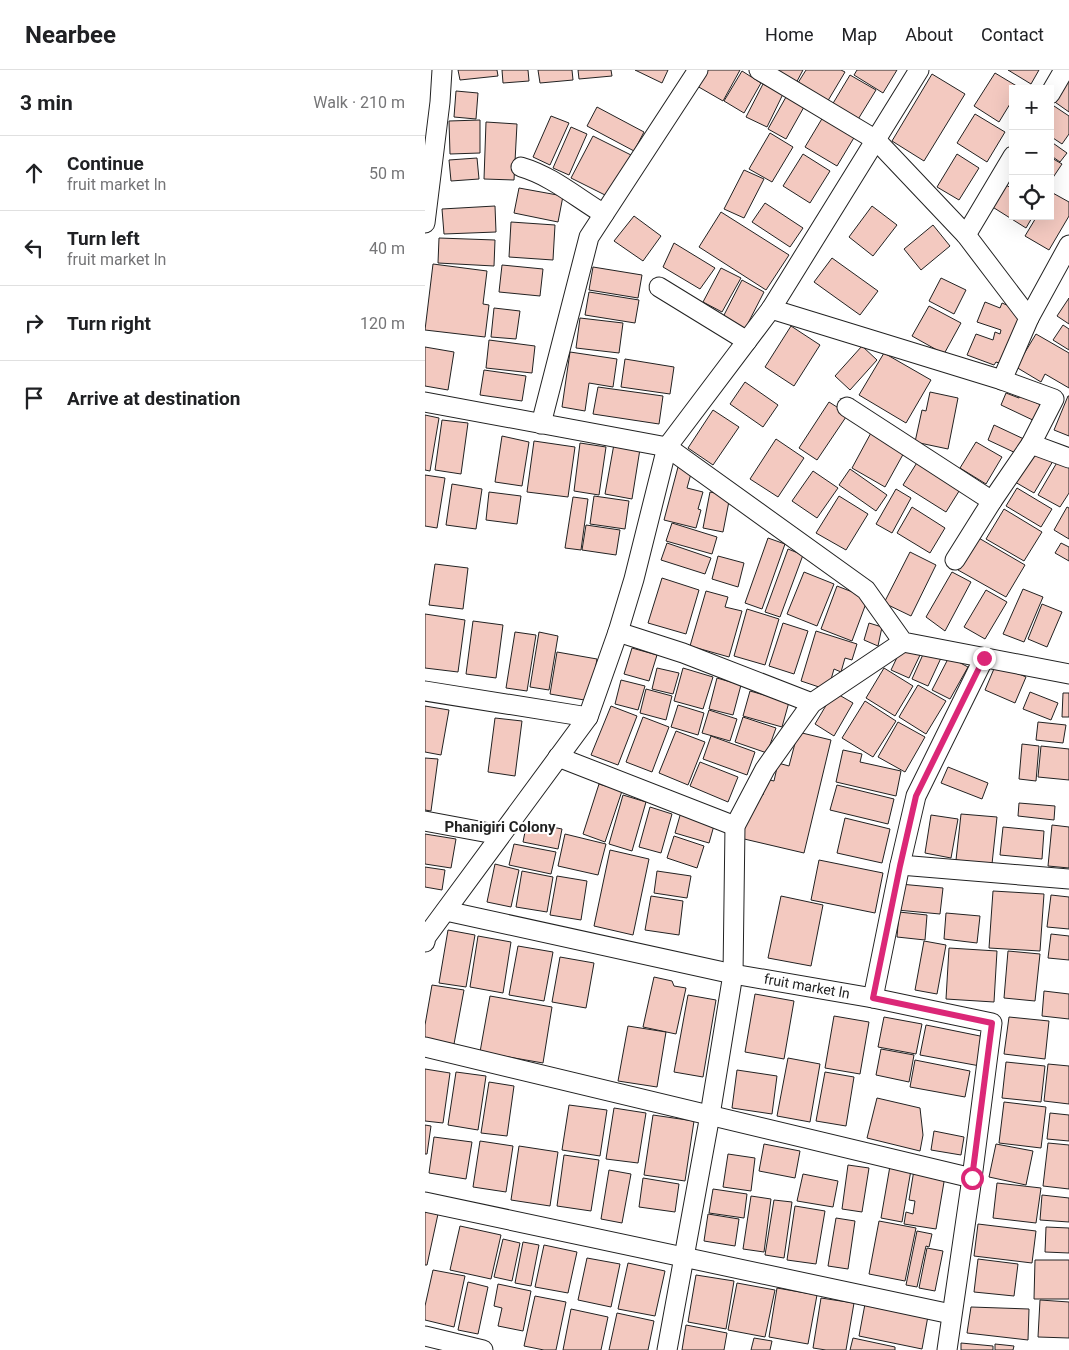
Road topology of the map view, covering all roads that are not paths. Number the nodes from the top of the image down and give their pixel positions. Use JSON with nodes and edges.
{"nodes":[{"id":1,"x":442,"y":70,"type":"edge"},
{"id":2,"x":698,"y":70,"type":"edge"},
{"id":3,"x":759,"y":70,"type":"edge"},
{"id":4,"x":919,"y":70,"type":"edge"},
{"id":5,"x":1064,"y":70,"type":"edge"},
{"id":6,"x":1054,"y":87,"type":"edge"},
{"id":7,"x":433,"y":101,"type":"edge"},
{"id":8,"x":876,"y":140,"type":"junction"},
{"id":9,"x":1009,"y":163,"type":"edge"},
{"id":10,"x":521,"y":167,"type":"dead end"},
{"id":11,"x":604,"y":214,"type":"junction"},
{"id":12,"x":425,"y":223,"type":"edge"},
{"id":13,"x":966,"y":235,"type":"junction"},
{"id":14,"x":1069,"y":245,"type":"edge"},
{"id":15,"x":659,"y":287,"type":"dead end"},
{"id":16,"x":771,"y":308,"type":"junction"},
{"id":17,"x":1029,"y":318,"type":"junction"},
{"id":18,"x":747,"y":341,"type":"junction"},
{"id":19,"x":1002,"y":380,"type":"junction"},
{"id":20,"x":425,"y":402,"type":"edge"},
{"id":21,"x":847,"y":408,"type":"dead end"},
{"id":22,"x":541,"y":424,"type":"junction"},
{"id":23,"x":1031,"y":444,"type":"junction"},
{"id":24,"x":667,"y":447,"type":"junction"},
{"id":25,"x":1069,"y":458,"type":"edge"},
{"id":26,"x":992,"y":501,"type":"junction"},
{"id":27,"x":955,"y":560,"type":"dead end"},
{"id":28,"x":618,"y":632,"type":"junction"},
{"id":29,"x":903,"y":642,"type":"junction"},
{"id":30,"x":984,"y":658,"type":"junction"},
{"id":31,"x":1069,"y":674,"type":"edge"},
{"id":32,"x":425,"y":691,"type":"edge"},
{"id":33,"x":812,"y":703,"type":"junction"},
{"id":34,"x":588,"y":717,"type":"junction"},
{"id":35,"x":558,"y":757,"type":"junction"},
{"id":36,"x":425,"y":821,"type":"edge"},
{"id":37,"x":735,"y":826,"type":"junction"},
{"id":38,"x":500,"y":835,"type":"junction"},
{"id":39,"x":900,"y":866,"type":"junction"},
{"id":40,"x":1069,"y":879,"type":"edge"},
{"id":41,"x":446,"y":911,"type":"junction"},
{"id":42,"x":425,"y":938,"type":"edge"},
{"id":43,"x":733,"y":974,"type":"junction"},
{"id":44,"x":873,"y":998,"type":"junction"},
{"id":45,"x":425,"y":1047,"type":"edge"},
{"id":46,"x":710,"y":1115,"type":"junction"},
{"id":47,"x":972,"y":1178,"type":"junction"},
{"id":48,"x":425,"y":1202,"type":"edge"},
{"id":49,"x":685,"y":1257,"type":"junction"},
{"id":50,"x":951,"y":1314,"type":"junction"},
{"id":51,"x":425,"y":1336,"type":"edge"},
{"id":52,"x":483,"y":1350,"type":"edge"},
{"id":53,"x":667,"y":1350,"type":"edge"},
{"id":54,"x":947,"y":1350,"type":"edge"}],
"edges":[{"from":1,"to":7,"type":"street"},
{"from":2,"to":11,"type":"street"},
{"from":3,"to":8,"type":"street"},
{"from":4,"to":8,"type":"street"},
{"from":5,"to":6,"type":"street"},
{"from":7,"to":12,"type":"street"},
{"from":8,"to":13,"type":"street"},
{"from":8,"to":16,"type":"street"},
{"from":9,"to":13,"type":"street"},
{"from":10,"to":11,"type":"street"},
{"from":11,"to":22,"type":"street"},
{"from":13,"to":17,"type":"street"},
{"from":14,"to":17,"type":"street"},
{"from":15,"to":18,"type":"street"},
{"from":16,"to":18,"type":"street"},
{"from":16,"to":19,"type":"street"},
{"from":17,"to":19,"type":"street"},
{"from":18,"to":24,"type":"street"},
{"from":19,"to":23,"type":"street"},
{"from":20,"to":22,"type":"street"},
{"from":21,"to":26,"type":"street"},
{"from":22,"to":24,"type":"street"},
{"from":23,"to":25,"type":"street"},
{"from":23,"to":26,"type":"street"},
{"from":24,"to":28,"type":"street"},
{"from":24,"to":29,"type":"street"},
{"from":26,"to":27,"type":"street"},
{"from":28,"to":33,"type":"street"},
{"from":28,"to":34,"type":"street"},
{"from":29,"to":30,"type":"street"},
{"from":29,"to":33,"type":"street"},
{"from":30,"to":31,"type":"street"},
{"from":30,"to":39,"type":"street"},
{"from":32,"to":34,"type":"street"},
{"from":33,"to":37,"type":"street"},
{"from":34,"to":35,"type":"street"},
{"from":35,"to":37,"type":"street"},
{"from":35,"to":38,"type":"street"},
{"from":36,"to":38,"type":"street"},
{"from":37,"to":43,"type":"street"},
{"from":38,"to":41,"type":"street"},
{"from":39,"to":40,"type":"street"},
{"from":39,"to":44,"type":"street"},
{"from":41,"to":42,"type":"street"},
{"from":41,"to":43,"type":"street","name":"fruit market ln"},
{"from":43,"to":44,"type":"street","name":"fruit market ln"},
{"from":43,"to":46,"type":"street"},
{"from":44,"to":47,"type":"street","name":"fruit market ln"},
{"from":45,"to":46,"type":"street"},
{"from":46,"to":47,"type":"street"},
{"from":46,"to":49,"type":"street"},
{"from":47,"to":50,"type":"street","name":"fruit market ln"},
{"from":48,"to":49,"type":"street"},
{"from":49,"to":50,"type":"street"},
{"from":49,"to":53,"type":"street"},
{"from":50,"to":54,"type":"street","name":"fruit market ln"},
{"from":51,"to":52,"type":"street"}]}
